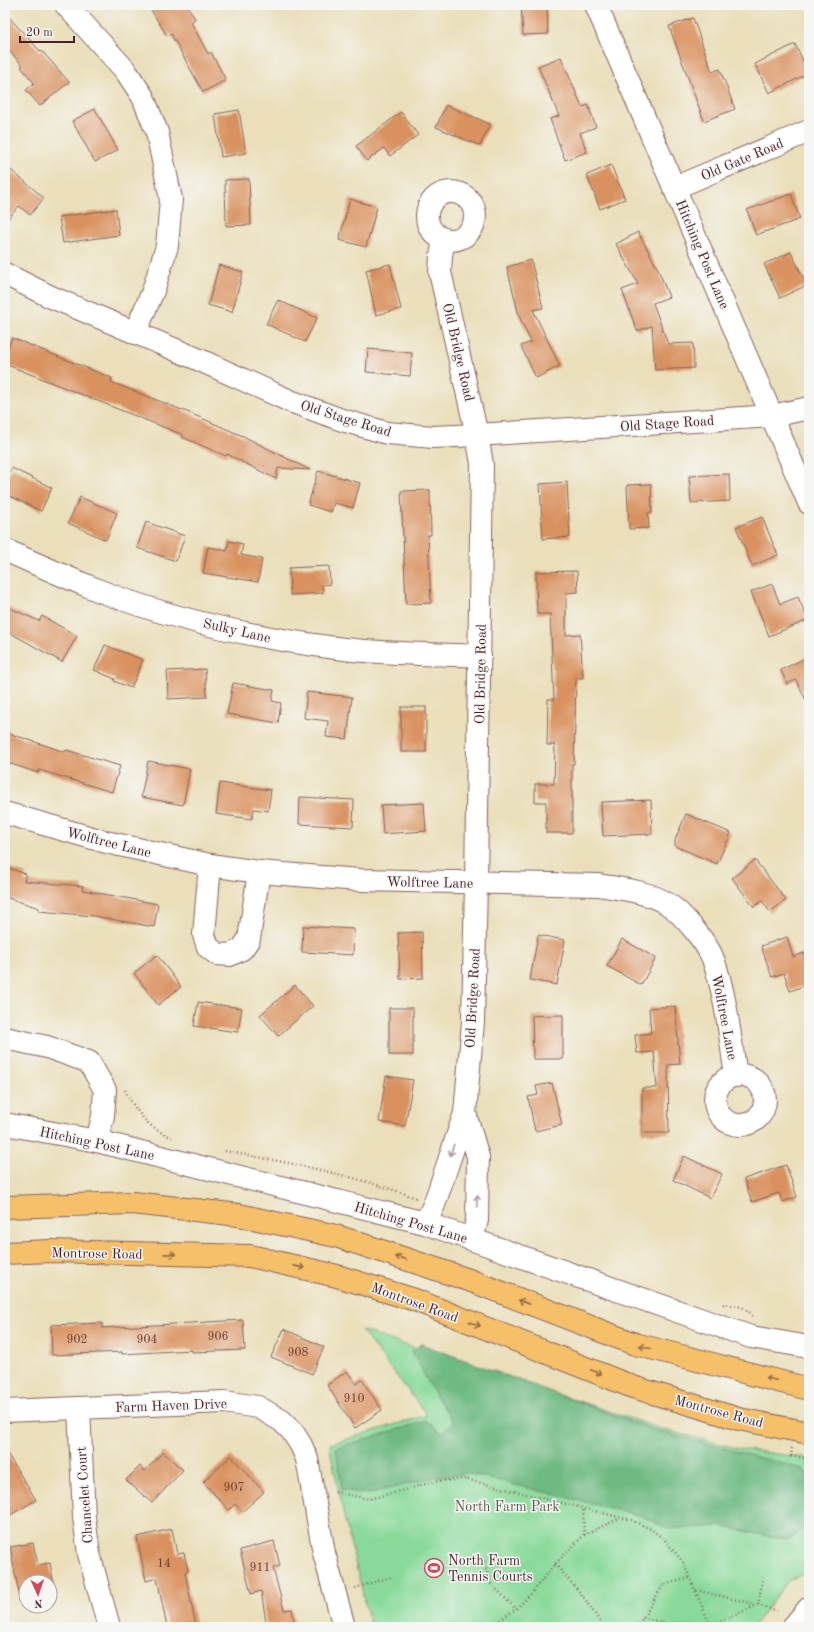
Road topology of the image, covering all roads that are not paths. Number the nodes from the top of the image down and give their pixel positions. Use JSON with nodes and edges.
{"nodes":[{"id":1,"x":66,"y":5,"type":"edge"},
{"id":2,"x":596,"y":5,"type":"edge"},
{"id":3,"x":809,"y":131,"type":"edge"},
{"id":4,"x":674,"y":188,"type":"junction"},
{"id":5,"x":444,"y":239,"type":"dead end"},
{"id":6,"x":5,"y":274,"type":"edge"},
{"id":7,"x":135,"y":333,"type":"junction"},
{"id":8,"x":809,"y":408,"type":"edge"},
{"id":9,"x":772,"y":416,"type":"junction"},
{"id":10,"x":477,"y":435,"type":"junction"},
{"id":11,"x":809,"y":503,"type":"edge"},
{"id":12,"x":5,"y":550,"type":"edge"},
{"id":13,"x":480,"y":656,"type":"junction"},
{"id":14,"x":5,"y":813,"type":"edge"},
{"id":15,"x":210,"y":865,"type":"junction"},
{"id":16,"x":259,"y":872,"type":"junction"},
{"id":17,"x":476,"y":883,"type":"junction"},
{"id":18,"x":5,"y":1038,"type":"edge"},
{"id":19,"x":736,"y":1076,"type":"dead end"},
{"id":20,"x":465,"y":1113,"type":"junction"},
{"id":21,"x":5,"y":1124,"type":"edge"},
{"id":22,"x":96,"y":1141,"type":"junction"},
{"id":23,"x":5,"y":1207,"type":"edge"},
{"id":24,"x":425,"y":1223,"type":"junction"},
{"id":25,"x":472,"y":1239,"type":"junction"},
{"id":26,"x":5,"y":1253,"type":"edge"},
{"id":27,"x":809,"y":1347,"type":"edge"},
{"id":28,"x":809,"y":1389,"type":"edge"},
{"id":29,"x":79,"y":1408,"type":"junction"},
{"id":30,"x":5,"y":1411,"type":"edge"},
{"id":31,"x":809,"y":1433,"type":"edge"},
{"id":32,"x":809,"y":1608,"type":"edge"},
{"id":33,"x":109,"y":1627,"type":"edge"},
{"id":34,"x":344,"y":1627,"type":"edge"},
{"id":35,"x":793,"y":1627,"type":"edge"}],
"edges":[{"from":1,"to":7,"type":"street"},
{"from":2,"to":4,"type":"street","name":"Hitching Post Lane"},
{"from":3,"to":4,"type":"street","name":"Old Gate Road"},
{"from":4,"to":9,"type":"street","name":"Hitching Post Lane"},
{"from":5,"to":10,"type":"street","name":"Old Bridge Road"},
{"from":6,"to":7,"type":"street","name":"Old Stage Road"},
{"from":7,"to":10,"type":"street","name":"Old Stage Road"},
{"from":8,"to":9,"type":"street","name":"Old Stage Road"},
{"from":9,"to":10,"type":"street","name":"Old Stage Road"},
{"from":9,"to":11,"type":"street","name":"Hitching Post Lane"},
{"from":10,"to":13,"type":"street","name":"Old Bridge Road"},
{"from":12,"to":13,"type":"street","name":"Sulky Lane"},
{"from":13,"to":17,"type":"street","name":"Old Bridge Road"},
{"from":14,"to":15,"type":"street","name":"Wolftree Lane"},
{"from":15,"to":16,"type":"street","name":"Wolftree Lane"},
{"from":15,"to":16,"type":"street"},
{"from":16,"to":17,"type":"street","name":"Wolftree Lane"},
{"from":17,"to":19,"type":"street","name":"Wolftree Lane"},
{"from":17,"to":20,"type":"street","name":"Old Bridge Road"},
{"from":18,"to":22,"type":"street"},
{"from":20,"to":24,"type":"street","name":"Old Bridge Road","one_way":true},
{"from":25,"to":20,"type":"street","name":"Old Bridge Road","one_way":true},
{"from":21,"to":22,"type":"street","name":"Hitching Post Lane"},
{"from":22,"to":24,"type":"street","name":"Hitching Post Lane"},
{"from":28,"to":23,"type":"main road","one_way":true},
{"from":24,"to":25,"type":"street","name":"Hitching Post Lane"},
{"from":25,"to":27,"type":"street","name":"Hitching Post Lane"},
{"from":26,"to":31,"type":"main road","name":"Montrose Road","one_way":true},
{"from":29,"to":30,"type":"street","name":"Farm Haven Drive"},
{"from":29,"to":33,"type":"street","name":"Chancelet Court"},
{"from":29,"to":34,"type":"street","name":"Farm Haven Drive"},
{"from":32,"to":35,"type":"street"}]}
